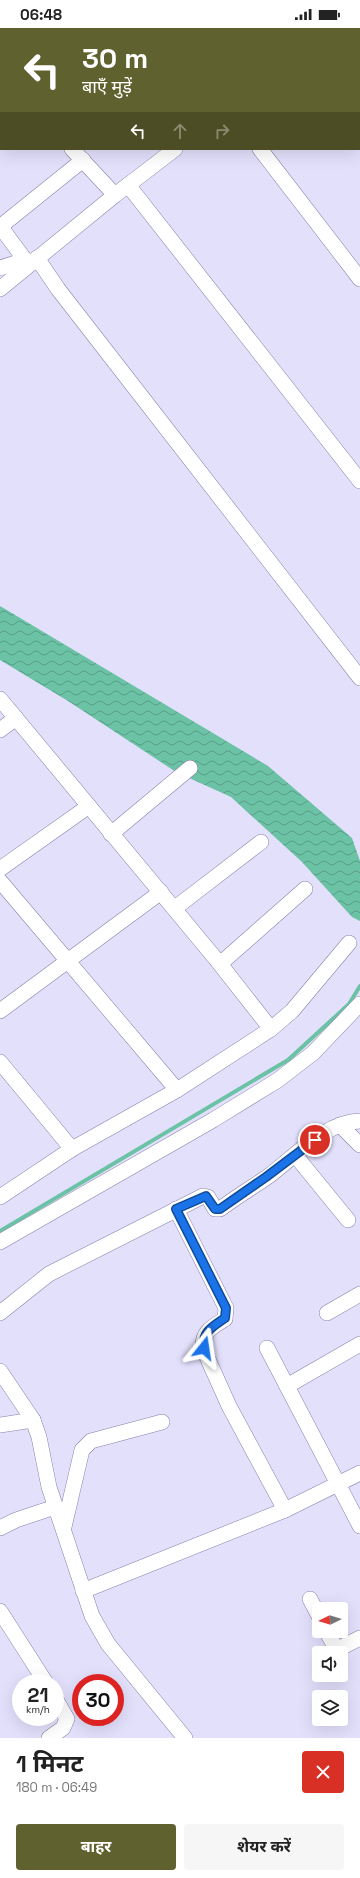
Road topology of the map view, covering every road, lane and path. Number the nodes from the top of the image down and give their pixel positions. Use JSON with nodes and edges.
{"nodes":[{"id":1,"x":73,"y":150,"type":"edge"},
{"id":2,"x":174,"y":150,"type":"edge"},
{"id":3,"x":261,"y":150,"type":"edge"},
{"id":4,"x":83,"y":160,"type":"junction"},
{"id":5,"x":128,"y":185,"type":"junction"},
{"id":6,"x":115,"y":195,"type":"junction"},
{"id":7,"x":0,"y":226,"type":"edge"},
{"id":8,"x":32,"y":260,"type":"junction"},
{"id":9,"x":0,"y":268,"type":"edge"},
{"id":10,"x":360,"y":278,"type":"edge"},
{"id":11,"x":0,"y":289,"type":"edge"},
{"id":12,"x":360,"y":481,"type":"edge"},
{"id":13,"x":360,"y":678,"type":"edge"},
{"id":14,"x":0,"y":699,"type":"edge"},
{"id":15,"x":16,"y":718,"type":"junction"},
{"id":16,"x":0,"y":730,"type":"edge"},
{"id":17,"x":190,"y":768,"type":"dead end"},
{"id":18,"x":89,"y":806,"type":"junction"},
{"id":19,"x":111,"y":834,"type":"junction"},
{"id":20,"x":261,"y":842,"type":"dead end"},
{"id":21,"x":0,"y":869,"type":"edge"},
{"id":22,"x":0,"y":881,"type":"edge"},
{"id":23,"x":306,"y":889,"type":"dead end"},
{"id":24,"x":161,"y":892,"type":"junction"},
{"id":25,"x":175,"y":908,"type":"junction"},
{"id":26,"x":349,"y":943,"type":"dead end"},
{"id":27,"x":68,"y":961,"type":"junction"},
{"id":28,"x":220,"y":964,"type":"junction"},
{"id":29,"x":360,"y":1004,"type":"edge"},
{"id":30,"x":0,"y":1011,"type":"edge"},
{"id":31,"x":270,"y":1029,"type":"junction"},
{"id":32,"x":0,"y":1062,"type":"edge"},
{"id":33,"x":177,"y":1090,"type":"junction"},
{"id":34,"x":360,"y":1121,"type":"edge"},
{"id":35,"x":340,"y":1124,"type":"junction"},
{"id":36,"x":360,"y":1145,"type":"edge"},
{"id":37,"x":72,"y":1150,"type":"junction"},
{"id":38,"x":295,"y":1155,"type":"junction"},
{"id":39,"x":0,"y":1197,"type":"edge"},
{"id":40,"x":176,"y":1209,"type":"junction"},
{"id":41,"x":348,"y":1220,"type":"dead end"},
{"id":42,"x":0,"y":1242,"type":"edge"},
{"id":43,"x":360,"y":1294,"type":"edge"},
{"id":44,"x":0,"y":1313,"type":"edge"},
{"id":45,"x":327,"y":1313,"type":"dead end"},
{"id":46,"x":360,"y":1344,"type":"edge"},
{"id":47,"x":266,"y":1348,"type":"dead end"},
{"id":48,"x":0,"y":1371,"type":"edge"},
{"id":49,"x":286,"y":1386,"type":"junction"},
{"id":50,"x":34,"y":1420,"type":"junction"},
{"id":51,"x":162,"y":1422,"type":"dead end"},
{"id":52,"x":0,"y":1425,"type":"edge"},
{"id":53,"x":360,"y":1473,"type":"edge"},
{"id":54,"x":339,"y":1484,"type":"junction"},
{"id":55,"x":55,"y":1507,"type":"junction"},
{"id":56,"x":284,"y":1510,"type":"junction"},
{"id":57,"x":360,"y":1526,"type":"edge"},
{"id":58,"x":64,"y":1527,"type":"junction"},
{"id":59,"x":0,"y":1528,"type":"edge"},
{"id":60,"x":83,"y":1591,"type":"junction"},
{"id":61,"x":310,"y":1599,"type":"dead end"},
{"id":62,"x":312,"y":1603,"type":"edge"},
{"id":63,"x":0,"y":1612,"type":"edge"},
{"id":64,"x":330,"y":1638,"type":"edge"},
{"id":65,"x":360,"y":1638,"type":"edge"},
{"id":66,"x":40,"y":1674,"type":"edge"},
{"id":67,"x":64,"y":1714,"type":"edge"},
{"id":68,"x":64,"y":1726,"type":"edge"},
{"id":69,"x":64,"y":1726,"type":"edge"},
{"id":70,"x":49,"y":1738,"type":"edge"},
{"id":71,"x":185,"y":1738,"type":"edge"}],
"edges":[{"from":1,"to":4,"type":"street"},
{"from":2,"to":5,"type":"street"},
{"from":3,"to":10,"type":"street"},
{"from":4,"to":6,"type":"street"},
{"from":4,"to":7,"type":"street"},
{"from":5,"to":6,"type":"street"},
{"from":5,"to":12,"type":"street"},
{"from":6,"to":8,"type":"street"},
{"from":7,"to":8,"type":"street"},
{"from":8,"to":9,"type":"street"},
{"from":8,"to":11,"type":"street"},
{"from":8,"to":13,"type":"street"},
{"from":14,"to":15,"type":"street"},
{"from":15,"to":16,"type":"street"},
{"from":15,"to":18,"type":"street"},
{"from":17,"to":19,"type":"street"},
{"from":18,"to":19,"type":"street"},
{"from":18,"to":21,"type":"street"},
{"from":19,"to":24,"type":"street"},
{"from":20,"to":25,"type":"street"},
{"from":22,"to":27,"type":"street"},
{"from":23,"to":28,"type":"street"},
{"from":24,"to":25,"type":"street"},
{"from":24,"to":27,"type":"street"},
{"from":25,"to":28,"type":"street"},
{"from":26,"to":31,"type":"street"},
{"from":27,"to":30,"type":"street"},
{"from":27,"to":33,"type":"street"},
{"from":28,"to":31,"type":"street"},
{"from":29,"to":42,"type":"street"},
{"from":31,"to":33,"type":"street"},
{"from":32,"to":37,"type":"street"},
{"from":33,"to":37,"type":"street"},
{"from":34,"to":35,"type":"street"},
{"from":35,"to":36,"type":"street"},
{"from":35,"to":38,"type":"street"},
{"from":37,"to":39,"type":"street"},
{"from":38,"to":40,"type":"street"},
{"from":38,"to":41,"type":"street"},
{"from":40,"to":44,"type":"street"},
{"from":40,"to":56,"type":"street"},
{"from":43,"to":45,"type":"street"},
{"from":46,"to":49,"type":"street"},
{"from":47,"to":49,"type":"street"},
{"from":48,"to":50,"type":"street"},
{"from":49,"to":54,"type":"street"},
{"from":50,"to":52,"type":"street"},
{"from":50,"to":55,"type":"street"},
{"from":51,"to":58,"type":"street"},
{"from":53,"to":54,"type":"street"},
{"from":54,"to":56,"type":"street"},
{"from":54,"to":57,"type":"street"},
{"from":55,"to":58,"type":"street"},
{"from":55,"to":59,"type":"street"},
{"from":56,"to":60,"type":"street"},
{"from":58,"to":60,"type":"street"},
{"from":60,"to":71,"type":"street"},
{"from":61,"to":62,"type":"street"},
{"from":63,"to":66,"type":"street"},
{"from":64,"to":65,"type":"street"},
{"from":67,"to":69,"type":"street"},
{"from":68,"to":70,"type":"street"}]}
